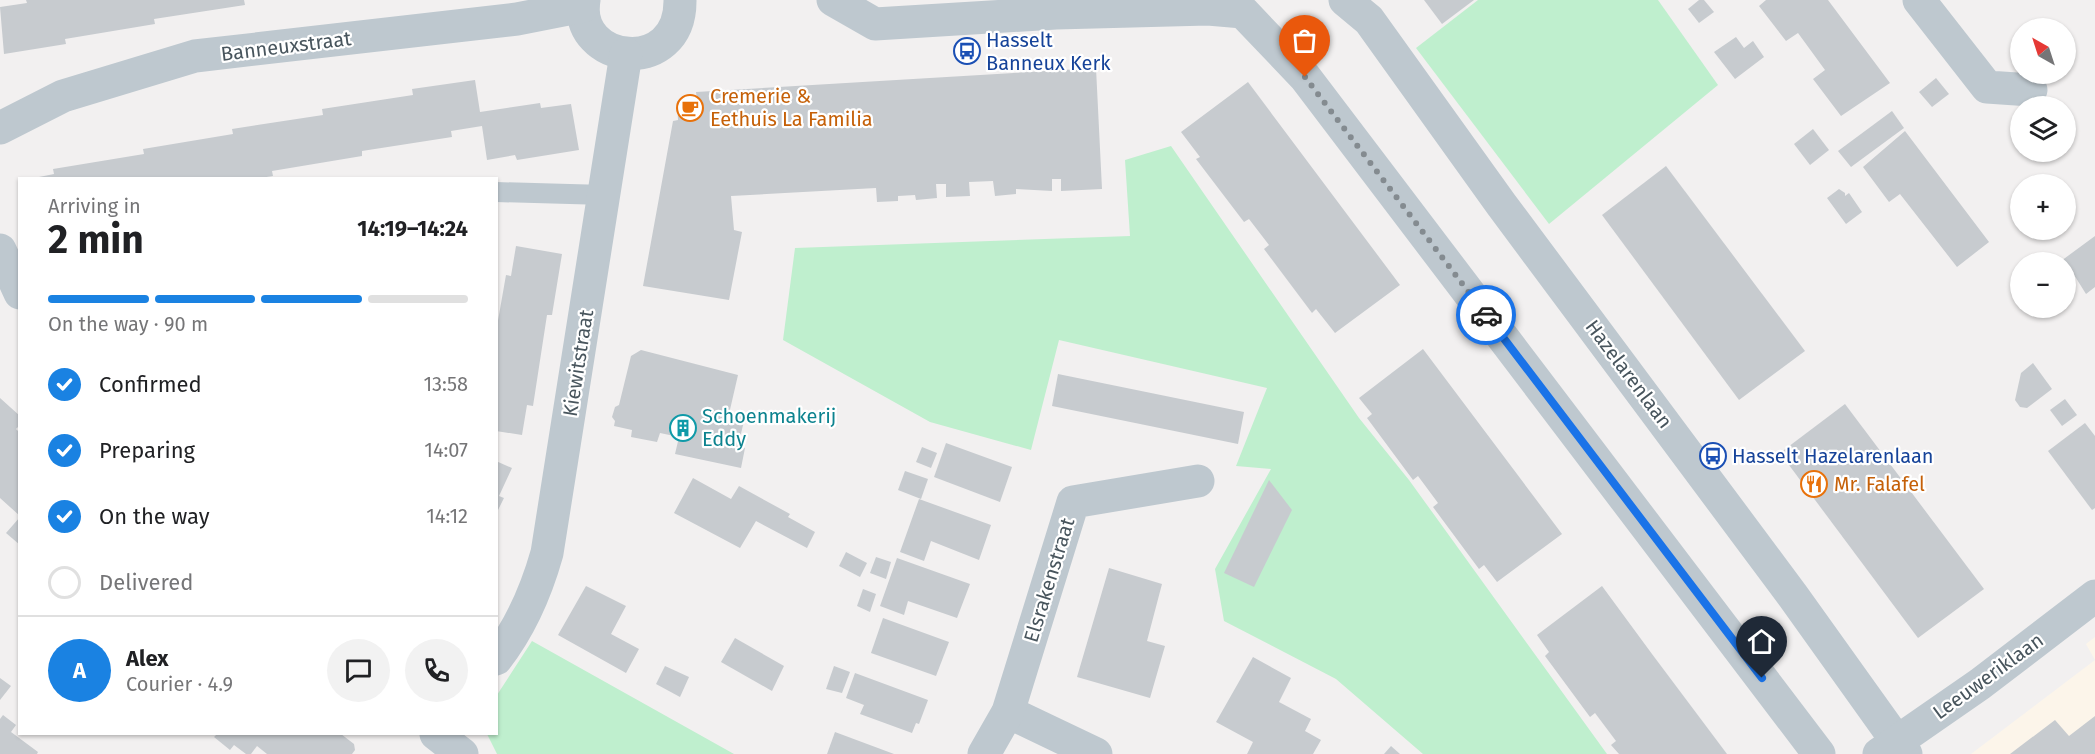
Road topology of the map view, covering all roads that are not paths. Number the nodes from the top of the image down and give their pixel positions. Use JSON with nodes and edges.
{"nodes":[{"id":1,"x":680,"y":0,"type":"edge"},
{"id":2,"x":687,"y":0,"type":"edge"},
{"id":3,"x":833,"y":0,"type":"edge"},
{"id":4,"x":1345,"y":0,"type":"edge"},
{"id":5,"x":1919,"y":0,"type":"edge"},
{"id":6,"x":584,"y":3,"type":"edge"},
{"id":7,"x":1246,"y":6,"type":"edge"},
{"id":8,"x":626,"y":54,"type":"junction"},
{"id":9,"x":2031,"y":90,"type":"dead end"},
{"id":10,"x":0,"y":128,"type":"edge"},
{"id":11,"x":498,"y":192,"type":"edge"},
{"id":12,"x":605,"y":195,"type":"junction"},
{"id":13,"x":1198,"y":481,"type":"dead end"},
{"id":14,"x":2095,"y":596,"type":"edge"},
{"id":15,"x":498,"y":656,"type":"edge"},
{"id":16,"x":1008,"y":712,"type":"junction"},
{"id":17,"x":1894,"y":749,"type":"edge"},
{"id":18,"x":984,"y":754,"type":"edge"},
{"id":19,"x":1096,"y":754,"type":"edge"},
{"id":20,"x":1820,"y":754,"type":"edge"}],
"edges":[{"from":1,"to":2,"type":"street"},
{"from":1,"to":8,"type":"street"},
{"from":3,"to":7,"type":"street"},
{"from":4,"to":17,"type":"street","name":"Hazelarenlaan"},
{"from":5,"to":9,"type":"street"},
{"from":6,"to":8,"type":"street"},
{"from":6,"to":10,"type":"street","name":"Banneuxstraat"},
{"from":7,"to":20,"type":"street"},
{"from":8,"to":12,"type":"street","name":"Kiewitstraat"},
{"from":11,"to":12,"type":"lane"},
{"from":12,"to":15,"type":"street","name":"Kiewitstraat"},
{"from":13,"to":16,"type":"street","name":"Elsrakenstraat"},
{"from":14,"to":17,"type":"street","name":"Leeuweriklaan"},
{"from":16,"to":18,"type":"street","name":"Elsrakenstraat"},
{"from":16,"to":19,"type":"street"}]}
